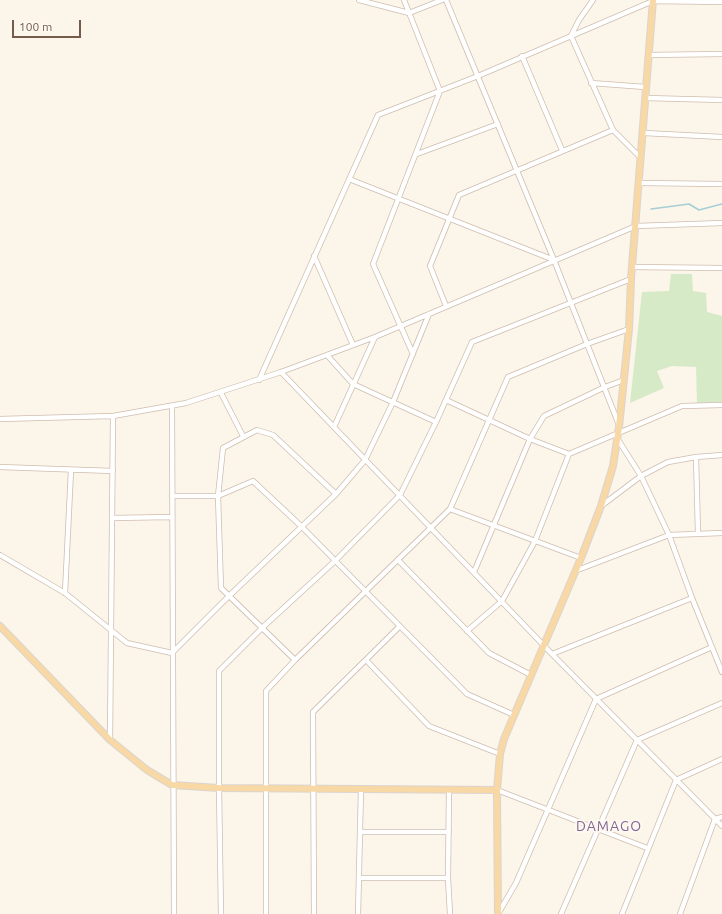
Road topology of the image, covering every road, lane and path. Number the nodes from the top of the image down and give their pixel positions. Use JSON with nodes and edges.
{"nodes":[{"id":1,"x":359,"y":0,"type":"edge"},
{"id":2,"x":404,"y":0,"type":"edge"},
{"id":3,"x":442,"y":0,"type":"edge"},
{"id":4,"x":446,"y":0,"type":"edge"},
{"id":5,"x":592,"y":0,"type":"edge"},
{"id":6,"x":653,"y":0,"type":"edge"},
{"id":7,"x":722,"y":2,"type":"edge"},
{"id":8,"x":409,"y":13,"type":"junction"},
{"id":9,"x":571,"y":36,"type":"junction"},
{"id":10,"x":722,"y":54,"type":"edge"},
{"id":11,"x":649,"y":55,"type":"junction"},
{"id":12,"x":522,"y":56,"type":"junction"},
{"id":13,"x":478,"y":76,"type":"junction"},
{"id":14,"x":591,"y":83,"type":"junction"},
{"id":15,"x":645,"y":87,"type":"junction"},
{"id":16,"x":440,"y":91,"type":"junction"},
{"id":17,"x":645,"y":98,"type":"junction"},
{"id":18,"x":722,"y":100,"type":"edge"},
{"id":19,"x":498,"y":124,"type":"junction"},
{"id":20,"x":613,"y":130,"type":"junction"},
{"id":21,"x":644,"y":133,"type":"junction"},
{"id":22,"x":722,"y":137,"type":"edge"},
{"id":23,"x":562,"y":150,"type":"junction"},
{"id":24,"x":417,"y":154,"type":"junction"},
{"id":25,"x":641,"y":158,"type":"junction"},
{"id":26,"x":517,"y":171,"type":"junction"},
{"id":27,"x":349,"y":179,"type":"junction"},
{"id":28,"x":639,"y":183,"type":"junction"},
{"id":29,"x":722,"y":184,"type":"edge"},
{"id":30,"x":399,"y":199,"type":"junction"},
{"id":31,"x":449,"y":219,"type":"junction"},
{"id":32,"x":722,"y":223,"type":"edge"},
{"id":33,"x":636,"y":226,"type":"junction"},
{"id":34,"x":314,"y":256,"type":"junction"},
{"id":35,"x":554,"y":260,"type":"junction"},
{"id":36,"x":632,"y":268,"type":"junction"},
{"id":37,"x":722,"y":268,"type":"edge"},
{"id":38,"x":631,"y":279,"type":"junction"},
{"id":39,"x":570,"y":302,"type":"junction"},
{"id":40,"x":446,"y":306,"type":"junction"},
{"id":41,"x":429,"y":314,"type":"junction"},
{"id":42,"x":400,"y":326,"type":"junction"},
{"id":43,"x":629,"y":329,"type":"junction"},
{"id":44,"x":375,"y":337,"type":"junction"},
{"id":45,"x":587,"y":344,"type":"junction"},
{"id":46,"x":353,"y":345,"type":"junction"},
{"id":47,"x":413,"y":354,"type":"junction"},
{"id":48,"x":327,"y":355,"type":"junction"},
{"id":49,"x":281,"y":372,"type":"junction"},
{"id":50,"x":258,"y":380,"type":"junction"},
{"id":51,"x":624,"y":380,"type":"junction"},
{"id":52,"x":353,"y":384,"type":"junction"},
{"id":53,"x":604,"y":387,"type":"junction"},
{"id":54,"x":221,"y":393,"type":"junction"},
{"id":55,"x":446,"y":400,"type":"junction"},
{"id":56,"x":393,"y":402,"type":"junction"},
{"id":57,"x":722,"y":405,"type":"edge"},
{"id":58,"x":172,"y":406,"type":"junction"},
{"id":59,"x":113,"y":416,"type":"junction"},
{"id":60,"x":0,"y":419,"type":"edge"},
{"id":61,"x":489,"y":420,"type":"junction"},
{"id":62,"x":436,"y":422,"type":"junction"},
{"id":63,"x":334,"y":427,"type":"junction"},
{"id":64,"x":618,"y":432,"type":"junction"},
{"id":65,"x":243,"y":436,"type":"junction"},
{"id":66,"x":530,"y":439,"type":"junction"},
{"id":67,"x":569,"y":454,"type":"junction"},
{"id":68,"x":722,"y":455,"type":"edge"},
{"id":69,"x":696,"y":457,"type":"junction"},
{"id":70,"x":365,"y":460,"type":"junction"},
{"id":71,"x":0,"y":467,"type":"edge"},
{"id":72,"x":70,"y":470,"type":"junction"},
{"id":73,"x":113,"y":471,"type":"junction"},
{"id":74,"x":640,"y":476,"type":"junction"},
{"id":75,"x":336,"y":494,"type":"junction"},
{"id":76,"x":400,"y":495,"type":"junction"},
{"id":77,"x":172,"y":496,"type":"junction"},
{"id":78,"x":218,"y":496,"type":"junction"},
{"id":79,"x":601,"y":506,"type":"junction"},
{"id":80,"x":450,"y":509,"type":"junction"},
{"id":81,"x":112,"y":518,"type":"junction"},
{"id":82,"x":172,"y":518,"type":"junction"},
{"id":83,"x":302,"y":526,"type":"junction"},
{"id":84,"x":494,"y":526,"type":"junction"},
{"id":85,"x":430,"y":527,"type":"junction"},
{"id":86,"x":698,"y":533,"type":"junction"},
{"id":87,"x":722,"y":534,"type":"edge"},
{"id":88,"x":669,"y":535,"type":"junction"},
{"id":89,"x":534,"y":541,"type":"junction"},
{"id":90,"x":0,"y":555,"type":"edge"},
{"id":91,"x":580,"y":558,"type":"junction"},
{"id":92,"x":398,"y":560,"type":"junction"},
{"id":93,"x":334,"y":561,"type":"junction"},
{"id":94,"x":575,"y":571,"type":"junction"},
{"id":95,"x":474,"y":572,"type":"junction"},
{"id":96,"x":365,"y":592,"type":"junction"},
{"id":97,"x":65,"y":593,"type":"junction"},
{"id":98,"x":229,"y":596,"type":"junction"},
{"id":99,"x":692,"y":598,"type":"junction"},
{"id":100,"x":502,"y":601,"type":"junction"},
{"id":101,"x":0,"y":626,"type":"edge"},
{"id":102,"x":263,"y":627,"type":"junction"},
{"id":103,"x":399,"y":627,"type":"junction"},
{"id":104,"x":111,"y":631,"type":"junction"},
{"id":105,"x":467,"y":631,"type":"junction"},
{"id":106,"x":545,"y":645,"type":"junction"},
{"id":107,"x":712,"y":647,"type":"junction"},
{"id":108,"x":172,"y":653,"type":"junction"},
{"id":109,"x":552,"y":654,"type":"junction"},
{"id":110,"x":295,"y":660,"type":"junction"},
{"id":111,"x":366,"y":660,"type":"junction"},
{"id":112,"x":722,"y":672,"type":"edge"},
{"id":113,"x":531,"y":675,"type":"junction"},
{"id":114,"x":596,"y":699,"type":"junction"},
{"id":115,"x":722,"y":703,"type":"edge"},
{"id":116,"x":514,"y":716,"type":"junction"},
{"id":117,"x":110,"y":740,"type":"junction"},
{"id":118,"x":637,"y":740,"type":"junction"},
{"id":119,"x":500,"y":754,"type":"junction"},
{"id":120,"x":722,"y":759,"type":"edge"},
{"id":121,"x":676,"y":780,"type":"junction"},
{"id":122,"x":172,"y":785,"type":"junction"},
{"id":123,"x":218,"y":788,"type":"junction"},
{"id":124,"x":265,"y":788,"type":"junction"},
{"id":125,"x":313,"y":788,"type":"junction"},
{"id":126,"x":361,"y":789,"type":"junction"},
{"id":127,"x":449,"y":789,"type":"junction"},
{"id":128,"x":497,"y":790,"type":"junction"},
{"id":129,"x":547,"y":809,"type":"junction"},
{"id":130,"x":722,"y":816,"type":"edge"},
{"id":131,"x":716,"y":819,"type":"junction"},
{"id":132,"x":722,"y":826,"type":"edge"},
{"id":133,"x":597,"y":829,"type":"junction"},
{"id":134,"x":360,"y":832,"type":"junction"},
{"id":135,"x":449,"y":832,"type":"junction"},
{"id":136,"x":647,"y":848,"type":"junction"},
{"id":137,"x":359,"y":878,"type":"junction"},
{"id":138,"x":448,"y":878,"type":"junction"},
{"id":139,"x":174,"y":914,"type":"edge"},
{"id":140,"x":222,"y":914,"type":"edge"},
{"id":141,"x":266,"y":914,"type":"edge"},
{"id":142,"x":314,"y":914,"type":"edge"},
{"id":143,"x":358,"y":914,"type":"edge"},
{"id":144,"x":450,"y":914,"type":"edge"},
{"id":145,"x":498,"y":914,"type":"edge"},
{"id":146,"x":561,"y":914,"type":"edge"},
{"id":147,"x":622,"y":914,"type":"edge"},
{"id":148,"x":680,"y":914,"type":"edge"}],
"edges":[{"from":1,"to":8,"type":"street"},
{"from":2,"to":8,"type":"street"},
{"from":3,"to":8,"type":"street"},
{"from":4,"to":13,"type":"street"},
{"from":5,"to":9,"type":"street"},
{"from":6,"to":7,"type":"street"},
{"from":6,"to":9,"type":"street"},
{"from":6,"to":11,"type":"main road"},
{"from":8,"to":16,"type":"street"},
{"from":9,"to":12,"type":"street"},
{"from":9,"to":14,"type":"street"},
{"from":10,"to":11,"type":"street"},
{"from":11,"to":15,"type":"main road"},
{"from":12,"to":13,"type":"street"},
{"from":12,"to":23,"type":"street"},
{"from":13,"to":16,"type":"street"},
{"from":13,"to":19,"type":"street"},
{"from":14,"to":15,"type":"street"},
{"from":14,"to":20,"type":"street"},
{"from":15,"to":17,"type":"main road"},
{"from":16,"to":24,"type":"street"},
{"from":16,"to":27,"type":"street"},
{"from":17,"to":18,"type":"street"},
{"from":17,"to":21,"type":"main road"},
{"from":19,"to":24,"type":"street"},
{"from":19,"to":26,"type":"street"},
{"from":20,"to":23,"type":"street"},
{"from":20,"to":25,"type":"street"},
{"from":21,"to":22,"type":"street"},
{"from":21,"to":25,"type":"main road"},
{"from":23,"to":26,"type":"street"},
{"from":24,"to":30,"type":"street"},
{"from":25,"to":28,"type":"main road"},
{"from":26,"to":31,"type":"street"},
{"from":26,"to":35,"type":"street"},
{"from":27,"to":30,"type":"street"},
{"from":27,"to":34,"type":"street"},
{"from":28,"to":29,"type":"street"},
{"from":28,"to":33,"type":"main road"},
{"from":30,"to":31,"type":"street"},
{"from":30,"to":42,"type":"street"},
{"from":31,"to":35,"type":"street"},
{"from":31,"to":40,"type":"street"},
{"from":32,"to":33,"type":"street"},
{"from":33,"to":35,"type":"street"},
{"from":33,"to":36,"type":"main road"},
{"from":34,"to":46,"type":"street"},
{"from":34,"to":50,"type":"street"},
{"from":35,"to":39,"type":"street"},
{"from":35,"to":40,"type":"street"},
{"from":36,"to":37,"type":"street"},
{"from":36,"to":38,"type":"main road"},
{"from":38,"to":39,"type":"street"},
{"from":38,"to":43,"type":"main road"},
{"from":39,"to":45,"type":"street"},
{"from":39,"to":55,"type":"street"},
{"from":40,"to":41,"type":"street"},
{"from":41,"to":42,"type":"street"},
{"from":41,"to":47,"type":"street"},
{"from":42,"to":44,"type":"street"},
{"from":42,"to":47,"type":"street"},
{"from":43,"to":45,"type":"street"},
{"from":43,"to":51,"type":"main road"},
{"from":44,"to":46,"type":"street"},
{"from":44,"to":52,"type":"street"},
{"from":45,"to":53,"type":"street"},
{"from":45,"to":61,"type":"street"},
{"from":46,"to":48,"type":"street"},
{"from":47,"to":56,"type":"street"},
{"from":48,"to":49,"type":"street"},
{"from":48,"to":52,"type":"street"},
{"from":49,"to":50,"type":"street"},
{"from":49,"to":63,"type":"street"},
{"from":50,"to":54,"type":"street"},
{"from":51,"to":53,"type":"street"},
{"from":51,"to":64,"type":"main road"},
{"from":52,"to":56,"type":"street"},
{"from":52,"to":63,"type":"street"},
{"from":53,"to":64,"type":"street"},
{"from":53,"to":66,"type":"street"},
{"from":54,"to":58,"type":"street"},
{"from":54,"to":65,"type":"street"},
{"from":55,"to":61,"type":"street"},
{"from":55,"to":62,"type":"street"},
{"from":56,"to":62,"type":"street"},
{"from":56,"to":70,"type":"street"},
{"from":57,"to":64,"type":"street"},
{"from":58,"to":59,"type":"street"},
{"from":58,"to":77,"type":"street"},
{"from":59,"to":60,"type":"street"},
{"from":59,"to":73,"type":"street"},
{"from":61,"to":66,"type":"street"},
{"from":61,"to":80,"type":"street"},
{"from":62,"to":76,"type":"street"},
{"from":63,"to":70,"type":"street"},
{"from":64,"to":67,"type":"street"},
{"from":64,"to":74,"type":"street"},
{"from":64,"to":79,"type":"main road"},
{"from":65,"to":75,"type":"street"},
{"from":65,"to":78,"type":"street"},
{"from":66,"to":67,"type":"street"},
{"from":66,"to":84,"type":"street"},
{"from":67,"to":89,"type":"street"},
{"from":68,"to":69,"type":"street"},
{"from":69,"to":74,"type":"street"},
{"from":69,"to":86,"type":"street"},
{"from":70,"to":75,"type":"street"},
{"from":70,"to":76,"type":"street"},
{"from":71,"to":72,"type":"street"},
{"from":72,"to":73,"type":"street"},
{"from":72,"to":97,"type":"street"},
{"from":73,"to":81,"type":"street"},
{"from":74,"to":79,"type":"street"},
{"from":74,"to":88,"type":"street"},
{"from":75,"to":83,"type":"street"},
{"from":76,"to":85,"type":"street"},
{"from":76,"to":93,"type":"street"},
{"from":77,"to":78,"type":"street"},
{"from":77,"to":82,"type":"street"},
{"from":78,"to":83,"type":"street"},
{"from":78,"to":98,"type":"street"},
{"from":79,"to":91,"type":"main road"},
{"from":80,"to":84,"type":"street"},
{"from":80,"to":85,"type":"street"},
{"from":81,"to":82,"type":"street"},
{"from":81,"to":104,"type":"street"},
{"from":82,"to":108,"type":"street"},
{"from":83,"to":93,"type":"street"},
{"from":83,"to":98,"type":"street"},
{"from":84,"to":89,"type":"street"},
{"from":84,"to":95,"type":"street"},
{"from":85,"to":92,"type":"street"},
{"from":85,"to":95,"type":"street"},
{"from":86,"to":87,"type":"street"},
{"from":86,"to":88,"type":"street"},
{"from":88,"to":94,"type":"street"},
{"from":88,"to":99,"type":"street"},
{"from":89,"to":91,"type":"street"},
{"from":89,"to":100,"type":"street"},
{"from":90,"to":97,"type":"street"},
{"from":91,"to":94,"type":"main road"},
{"from":92,"to":96,"type":"street"},
{"from":92,"to":105,"type":"street"},
{"from":93,"to":96,"type":"street"},
{"from":93,"to":102,"type":"street"},
{"from":94,"to":106,"type":"main road"},
{"from":95,"to":100,"type":"street"},
{"from":96,"to":103,"type":"street"},
{"from":96,"to":110,"type":"street"},
{"from":97,"to":104,"type":"street"},
{"from":98,"to":102,"type":"street"},
{"from":98,"to":108,"type":"street"},
{"from":99,"to":107,"type":"street"},
{"from":99,"to":109,"type":"street"},
{"from":100,"to":105,"type":"street"},
{"from":100,"to":106,"type":"street"},
{"from":101,"to":117,"type":"main road"},
{"from":102,"to":110,"type":"street"},
{"from":102,"to":123,"type":"street"},
{"from":103,"to":111,"type":"street"},
{"from":103,"to":116,"type":"street"},
{"from":104,"to":108,"type":"street"},
{"from":104,"to":117,"type":"street"},
{"from":105,"to":113,"type":"street"},
{"from":106,"to":109,"type":"street"},
{"from":106,"to":113,"type":"main road"},
{"from":107,"to":112,"type":"street"},
{"from":107,"to":114,"type":"street"},
{"from":108,"to":122,"type":"street"},
{"from":109,"to":114,"type":"street"},
{"from":110,"to":124,"type":"street"},
{"from":111,"to":119,"type":"street"},
{"from":111,"to":125,"type":"street"},
{"from":113,"to":116,"type":"main road"},
{"from":114,"to":118,"type":"street"},
{"from":114,"to":129,"type":"street"},
{"from":115,"to":118,"type":"street"},
{"from":116,"to":119,"type":"main road"},
{"from":117,"to":122,"type":"main road"},
{"from":118,"to":121,"type":"street"},
{"from":118,"to":133,"type":"street"},
{"from":119,"to":128,"type":"main road"},
{"from":120,"to":121,"type":"street"},
{"from":121,"to":131,"type":"street"},
{"from":121,"to":136,"type":"street"},
{"from":122,"to":123,"type":"main road"},
{"from":122,"to":139,"type":"street"},
{"from":123,"to":124,"type":"main road"},
{"from":123,"to":140,"type":"street"},
{"from":124,"to":125,"type":"main road"},
{"from":124,"to":141,"type":"street"},
{"from":125,"to":126,"type":"main road"},
{"from":125,"to":142,"type":"street"},
{"from":126,"to":127,"type":"main road"},
{"from":126,"to":134,"type":"street"},
{"from":127,"to":128,"type":"main road"},
{"from":127,"to":135,"type":"street"},
{"from":128,"to":129,"type":"street"},
{"from":128,"to":145,"type":"main road"},
{"from":129,"to":133,"type":"street"},
{"from":129,"to":145,"type":"street"},
{"from":130,"to":131,"type":"street"},
{"from":131,"to":132,"type":"street"},
{"from":131,"to":148,"type":"street"},
{"from":133,"to":136,"type":"street"},
{"from":133,"to":146,"type":"street"},
{"from":134,"to":135,"type":"street"},
{"from":134,"to":137,"type":"street"},
{"from":135,"to":138,"type":"street"},
{"from":136,"to":147,"type":"street"},
{"from":137,"to":138,"type":"street"},
{"from":137,"to":143,"type":"street"},
{"from":138,"to":144,"type":"street"}]}
